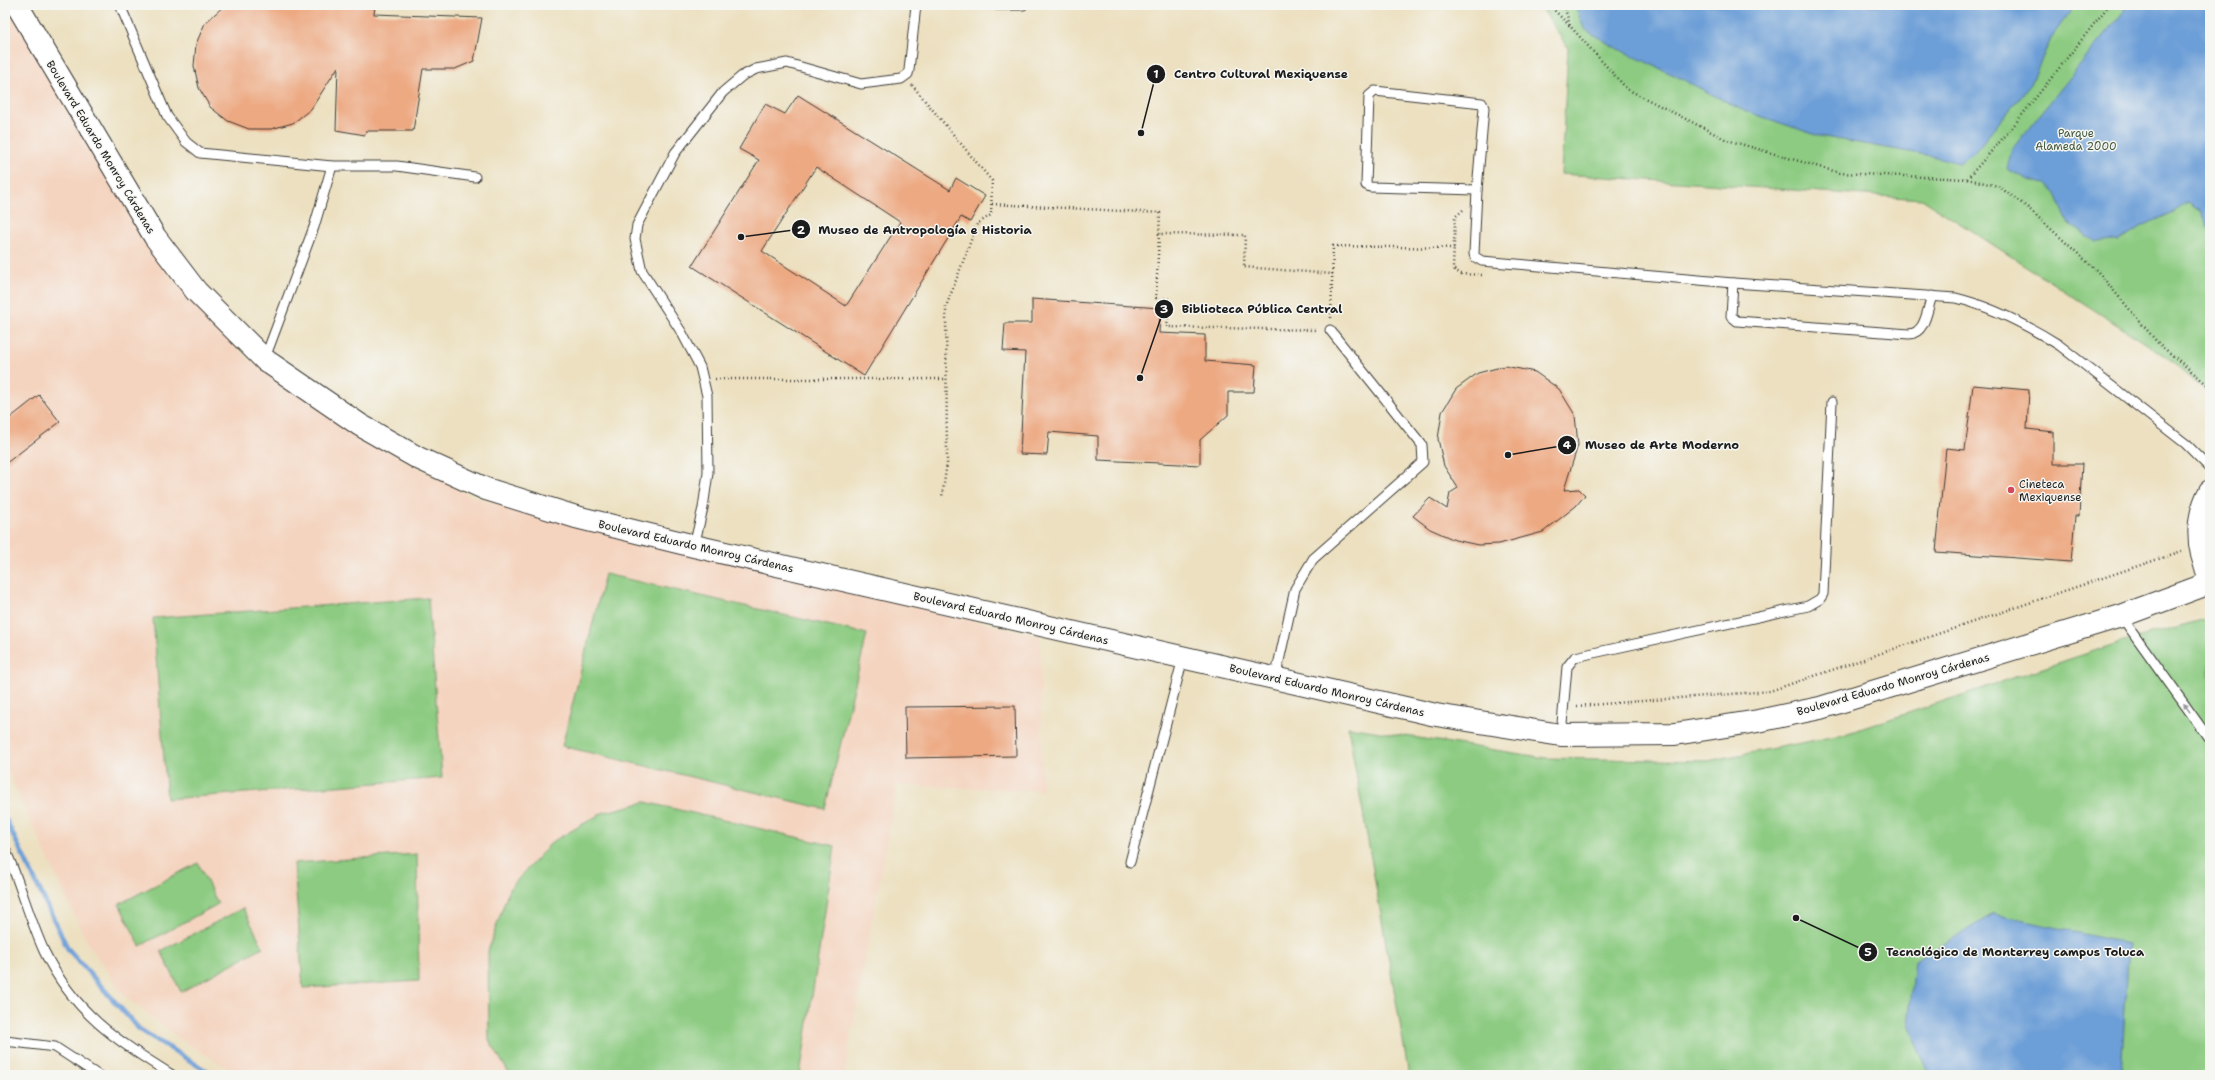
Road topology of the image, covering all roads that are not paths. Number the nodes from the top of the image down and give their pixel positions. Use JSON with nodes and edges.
{"nodes":[{"id":1,"x":17,"y":5,"type":"edge"},
{"id":2,"x":120,"y":5,"type":"edge"},
{"id":3,"x":916,"y":5,"type":"edge"},
{"id":4,"x":997,"y":5,"type":"edge"},
{"id":5,"x":1023,"y":5,"type":"edge"},
{"id":6,"x":332,"y":166,"type":"junction"},
{"id":7,"x":476,"y":177,"type":"dead end"},
{"id":8,"x":1477,"y":190,"type":"junction"},
{"id":9,"x":1733,"y":283,"type":"junction"},
{"id":10,"x":1932,"y":296,"type":"junction"},
{"id":11,"x":1330,"y":330,"type":"road end"},
{"id":12,"x":265,"y":360,"type":"junction"},
{"id":13,"x":1832,"y":402,"type":"dead end"},
{"id":14,"x":2210,"y":468,"type":"edge"},
{"id":15,"x":2210,"y":491,"type":"edge"},
{"id":16,"x":694,"y":546,"type":"junction"},
{"id":17,"x":2210,"y":578,"type":"edge"},
{"id":18,"x":2210,"y":583,"type":"edge"},
{"id":19,"x":2121,"y":616,"type":"junction"},
{"id":20,"x":1183,"y":658,"type":"junction"},
{"id":21,"x":1275,"y":678,"type":"junction"},
{"id":22,"x":1561,"y":735,"type":"junction"},
{"id":23,"x":2210,"y":740,"type":"edge"},
{"id":24,"x":5,"y":848,"type":"edge"},
{"id":25,"x":1130,"y":862,"type":"dead end"},
{"id":26,"x":5,"y":1041,"type":"edge"},
{"id":27,"x":98,"y":1075,"type":"edge"},
{"id":28,"x":172,"y":1075,"type":"edge"}],
"edges":[{"from":1,"to":12,"type":"main road","name":"Boulevard Eduardo Monroy Cárdenas"},
{"from":2,"to":6,"type":"lane"},
{"from":3,"to":16,"type":"lane"},
{"from":4,"to":5,"type":"lane"},
{"from":6,"to":7,"type":"lane"},
{"from":6,"to":12,"type":"lane"},
{"from":8,"to":8,"type":"lane"},
{"from":8,"to":9,"type":"lane"},
{"from":9,"to":10,"type":"lane"},
{"from":9,"to":10,"type":"lane"},
{"from":10,"to":14,"type":"lane"},
{"from":11,"to":21,"type":"lane"},
{"from":12,"to":16,"type":"main road","name":"Boulevard Eduardo Monroy Cárdenas"},
{"from":13,"to":22,"type":"lane"},
{"from":15,"to":17,"type":"main road"},
{"from":16,"to":20,"type":"main road","name":"Boulevard Eduardo Monroy Cárdenas"},
{"from":18,"to":19,"type":"main road","name":"Boulevard Eduardo Monroy Cárdenas"},
{"from":19,"to":22,"type":"main road","name":"Boulevard Eduardo Monroy Cárdenas"},
{"from":23,"to":19,"type":"lane","one_way":true},
{"from":20,"to":21,"type":"main road","name":"Boulevard Eduardo Monroy Cárdenas"},
{"from":20,"to":25,"type":"lane"},
{"from":21,"to":22,"type":"main road","name":"Boulevard Eduardo Monroy Cárdenas"},
{"from":24,"to":28,"type":"lane"},
{"from":26,"to":27,"type":"lane"}]}
